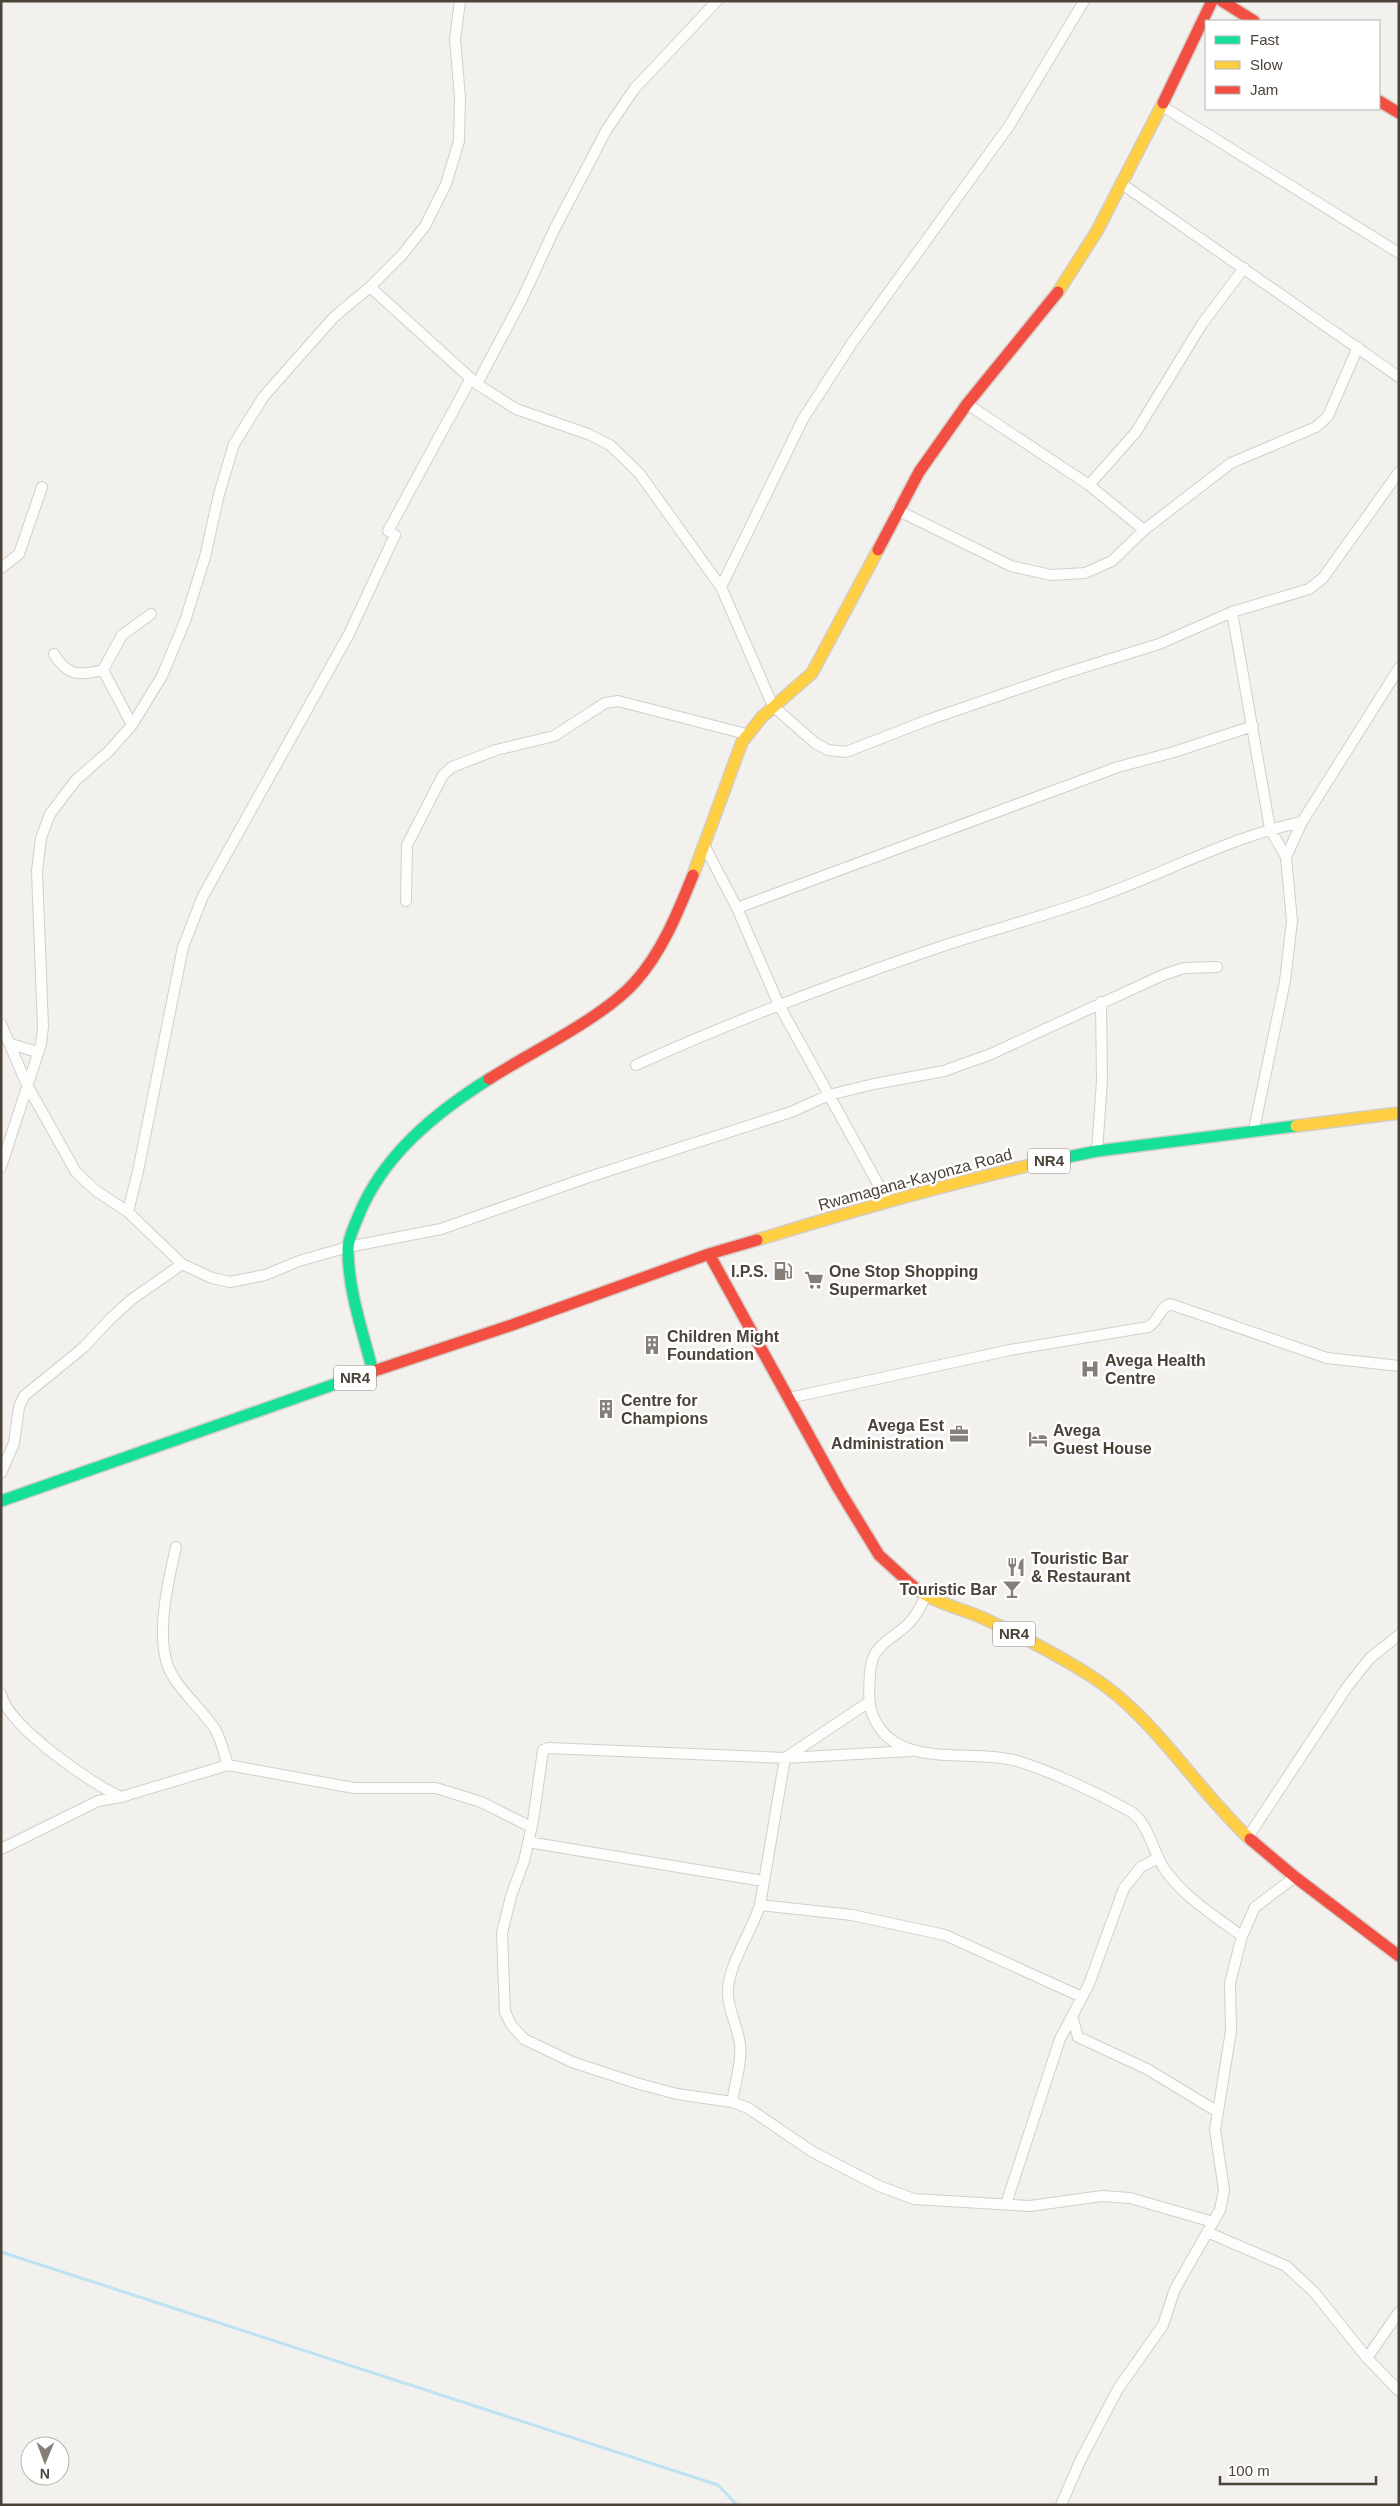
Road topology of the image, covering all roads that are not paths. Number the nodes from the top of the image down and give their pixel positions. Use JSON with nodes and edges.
{"nodes":[{"id":1,"x":460,"y":1,"type":"edge"},
{"id":2,"x":717,"y":1,"type":"edge"},
{"id":3,"x":1084,"y":1,"type":"edge"},
{"id":4,"x":1212,"y":1,"type":"edge"},
{"id":5,"x":1222,"y":1,"type":"edge"},
{"id":6,"x":1252,"y":20,"type":"edge"},
{"id":7,"x":1380,"y":102,"type":"edge"},
{"id":8,"x":1162,"y":106,"type":"junction"},
{"id":9,"x":1399,"y":113,"type":"edge"},
{"id":10,"x":1122,"y":184,"type":"junction"},
{"id":11,"x":1399,"y":253,"type":"edge"},
{"id":12,"x":1244,"y":268,"type":"junction"},
{"id":13,"x":370,"y":287,"type":"junction"},
{"id":14,"x":1358,"y":347,"type":"junction"},
{"id":15,"x":1399,"y":377,"type":"edge"},
{"id":16,"x":477,"y":384,"type":"junction"},
{"id":17,"x":966,"y":404,"type":"junction"},
{"id":18,"x":1399,"y":472,"type":"edge"},
{"id":19,"x":1088,"y":484,"type":"junction"},
{"id":20,"x":42,"y":487,"type":"dead end"},
{"id":21,"x":897,"y":510,"type":"junction"},
{"id":22,"x":1144,"y":530,"type":"junction"},
{"id":23,"x":1,"y":568,"type":"edge"},
{"id":24,"x":721,"y":587,"type":"junction"},
{"id":25,"x":1232,"y":612,"type":"junction"},
{"id":26,"x":151,"y":614,"type":"dead end"},
{"id":27,"x":54,"y":654,"type":"dead end"},
{"id":28,"x":1399,"y":668,"type":"edge"},
{"id":29,"x":103,"y":670,"type":"junction"},
{"id":30,"x":774,"y":706,"type":"junction"},
{"id":31,"x":132,"y":725,"type":"junction"},
{"id":32,"x":1253,"y":726,"type":"junction"},
{"id":33,"x":746,"y":734,"type":"junction"},
{"id":34,"x":1302,"y":822,"type":"junction"},
{"id":35,"x":1270,"y":829,"type":"junction"},
{"id":36,"x":704,"y":845,"type":"junction"},
{"id":37,"x":1286,"y":857,"type":"junction"},
{"id":38,"x":406,"y":901,"type":"dead end"},
{"id":39,"x":737,"y":908,"type":"junction"},
{"id":40,"x":1217,"y":967,"type":"dead end"},
{"id":41,"x":1101,"y":1002,"type":"junction"},
{"id":42,"x":779,"y":1005,"type":"junction"},
{"id":43,"x":1,"y":1024,"type":"edge"},
{"id":44,"x":11,"y":1044,"type":"junction"},
{"id":45,"x":37,"y":1052,"type":"junction"},
{"id":46,"x":636,"y":1065,"type":"dead end"},
{"id":47,"x":26,"y":1085,"type":"junction"},
{"id":48,"x":829,"y":1095,"type":"junction"},
{"id":49,"x":1399,"y":1113,"type":"edge"},
{"id":50,"x":1254,"y":1130,"type":"junction"},
{"id":51,"x":1097,"y":1151,"type":"junction"},
{"id":52,"x":1,"y":1167,"type":"edge"},
{"id":53,"x":887,"y":1200,"type":"junction"},
{"id":54,"x":128,"y":1212,"type":"junction"},
{"id":55,"x":348,"y":1247,"type":"junction"},
{"id":56,"x":709,"y":1254,"type":"junction"},
{"id":57,"x":182,"y":1264,"type":"junction"},
{"id":58,"x":1399,"y":1366,"type":"edge"},
{"id":59,"x":373,"y":1372,"type":"junction"},
{"id":60,"x":789,"y":1398,"type":"junction"},
{"id":61,"x":1,"y":1473,"type":"edge"},
{"id":62,"x":1,"y":1501,"type":"edge"},
{"id":63,"x":176,"y":1547,"type":"dead end"},
{"id":64,"x":926,"y":1596,"type":"junction"},
{"id":65,"x":1399,"y":1635,"type":"edge"},
{"id":66,"x":1,"y":1694,"type":"edge"},
{"id":67,"x":869,"y":1702,"type":"junction"},
{"id":68,"x":916,"y":1751,"type":"junction"},
{"id":69,"x":786,"y":1758,"type":"junction"},
{"id":70,"x":228,"y":1765,"type":"junction"},
{"id":71,"x":121,"y":1797,"type":"junction"},
{"id":72,"x":532,"y":1827,"type":"junction"},
{"id":73,"x":1248,"y":1836,"type":"junction"},
{"id":74,"x":528,"y":1842,"type":"junction"},
{"id":75,"x":1,"y":1849,"type":"edge"},
{"id":76,"x":1158,"y":1858,"type":"junction"},
{"id":77,"x":1295,"y":1877,"type":"junction"},
{"id":78,"x":763,"y":1881,"type":"junction"},
{"id":79,"x":760,"y":1904,"type":"junction"},
{"id":80,"x":1242,"y":1936,"type":"junction"},
{"id":81,"x":1399,"y":1956,"type":"edge"},
{"id":82,"x":1082,"y":1997,"type":"junction"},
{"id":83,"x":1072,"y":2016,"type":"junction"},
{"id":84,"x":732,"y":2102,"type":"junction"},
{"id":85,"x":1218,"y":2112,"type":"junction"},
{"id":86,"x":1006,"y":2204,"type":"junction"},
{"id":87,"x":1213,"y":2222,"type":"junction"},
{"id":88,"x":1207,"y":2232,"type":"junction"},
{"id":89,"x":1399,"y":2312,"type":"edge"},
{"id":90,"x":1367,"y":2358,"type":"junction"},
{"id":91,"x":1399,"y":2391,"type":"edge"},
{"id":92,"x":1061,"y":2505,"type":"edge"}],
"edges":[{"from":1,"to":13,"type":"street"},
{"from":2,"to":16,"type":"street"},
{"from":3,"to":24,"type":"street"},
{"from":4,"to":8,"type":"main road"},
{"from":5,"to":6,"type":"main road"},
{"from":7,"to":9,"type":"main road"},
{"from":8,"to":10,"type":"main road"},
{"from":8,"to":11,"type":"street"},
{"from":10,"to":12,"type":"street"},
{"from":10,"to":17,"type":"main road"},
{"from":12,"to":14,"type":"street"},
{"from":12,"to":19,"type":"street"},
{"from":13,"to":16,"type":"street"},
{"from":13,"to":31,"type":"street"},
{"from":14,"to":15,"type":"street"},
{"from":14,"to":22,"type":"street"},
{"from":16,"to":24,"type":"street"},
{"from":16,"to":54,"type":"street"},
{"from":17,"to":19,"type":"street"},
{"from":17,"to":21,"type":"main road"},
{"from":18,"to":25,"type":"street"},
{"from":19,"to":22,"type":"street"},
{"from":20,"to":23,"type":"street"},
{"from":21,"to":22,"type":"street"},
{"from":21,"to":30,"type":"main road"},
{"from":24,"to":30,"type":"street"},
{"from":25,"to":30,"type":"street"},
{"from":25,"to":32,"type":"street"},
{"from":26,"to":29,"type":"street"},
{"from":27,"to":29,"type":"street"},
{"from":28,"to":34,"type":"street"},
{"from":29,"to":31,"type":"street"},
{"from":30,"to":33,"type":"main road"},
{"from":31,"to":45,"type":"street"},
{"from":32,"to":35,"type":"street"},
{"from":32,"to":39,"type":"street"},
{"from":33,"to":36,"type":"main road"},
{"from":33,"to":38,"type":"street"},
{"from":34,"to":35,"type":"street"},
{"from":34,"to":37,"type":"street"},
{"from":35,"to":37,"type":"street"},
{"from":35,"to":42,"type":"street"},
{"from":36,"to":39,"type":"street"},
{"from":36,"to":55,"type":"main road"},
{"from":37,"to":50,"type":"street"},
{"from":39,"to":42,"type":"street"},
{"from":40,"to":41,"type":"street"},
{"from":41,"to":48,"type":"street"},
{"from":41,"to":51,"type":"street"},
{"from":42,"to":46,"type":"street"},
{"from":42,"to":48,"type":"street"},
{"from":43,"to":44,"type":"street"},
{"from":44,"to":45,"type":"street"},
{"from":44,"to":47,"type":"street"},
{"from":45,"to":47,"type":"street"},
{"from":47,"to":52,"type":"street"},
{"from":47,"to":54,"type":"street"},
{"from":48,"to":53,"type":"street"},
{"from":48,"to":55,"type":"street"},
{"from":49,"to":50,"type":"main road","name":"Rwamagana-Kayonza Road","number":"NR4"},
{"from":50,"to":51,"type":"main road","name":"Rwamagana-Kayonza Road","number":"NR4"},
{"from":51,"to":53,"type":"main road","name":"Rwamagana-Kayonza Road","number":"NR4"},
{"from":53,"to":56,"type":"main road","name":"Rwamagana-Kayonza Road","number":"NR4"},
{"from":54,"to":57,"type":"street"},
{"from":55,"to":57,"type":"street"},
{"from":55,"to":59,"type":"main road"},
{"from":56,"to":59,"type":"main road","number":"NR4"},
{"from":56,"to":60,"type":"main road","number":"NR4"},
{"from":57,"to":61,"type":"street"},
{"from":58,"to":60,"type":"street"},
{"from":59,"to":62,"type":"main road","number":"NR4"},
{"from":60,"to":64,"type":"main road","number":"NR4"},
{"from":63,"to":70,"type":"street"},
{"from":64,"to":67,"type":"street"},
{"from":64,"to":73,"type":"main road","number":"NR4"},
{"from":65,"to":73,"type":"street"},
{"from":66,"to":71,"type":"street"},
{"from":67,"to":68,"type":"street"},
{"from":67,"to":69,"type":"street"},
{"from":68,"to":69,"type":"street"},
{"from":68,"to":76,"type":"street"},
{"from":69,"to":72,"type":"street"},
{"from":69,"to":78,"type":"street"},
{"from":70,"to":71,"type":"street"},
{"from":70,"to":72,"type":"street"},
{"from":71,"to":75,"type":"street"},
{"from":72,"to":74,"type":"street"},
{"from":73,"to":77,"type":"main road","number":"NR4"},
{"from":74,"to":78,"type":"street"},
{"from":74,"to":84,"type":"street"},
{"from":76,"to":80,"type":"street"},
{"from":76,"to":82,"type":"street"},
{"from":77,"to":80,"type":"street"},
{"from":77,"to":81,"type":"main road","number":"NR4"},
{"from":78,"to":79,"type":"street"},
{"from":79,"to":82,"type":"street"},
{"from":79,"to":84,"type":"street"},
{"from":80,"to":85,"type":"street"},
{"from":82,"to":83,"type":"street"},
{"from":83,"to":85,"type":"street"},
{"from":83,"to":86,"type":"street"},
{"from":84,"to":86,"type":"street"},
{"from":85,"to":87,"type":"street"},
{"from":86,"to":87,"type":"street"},
{"from":87,"to":88,"type":"street"},
{"from":88,"to":90,"type":"street"},
{"from":88,"to":92,"type":"street"},
{"from":89,"to":90,"type":"street"},
{"from":90,"to":91,"type":"street"}]}
